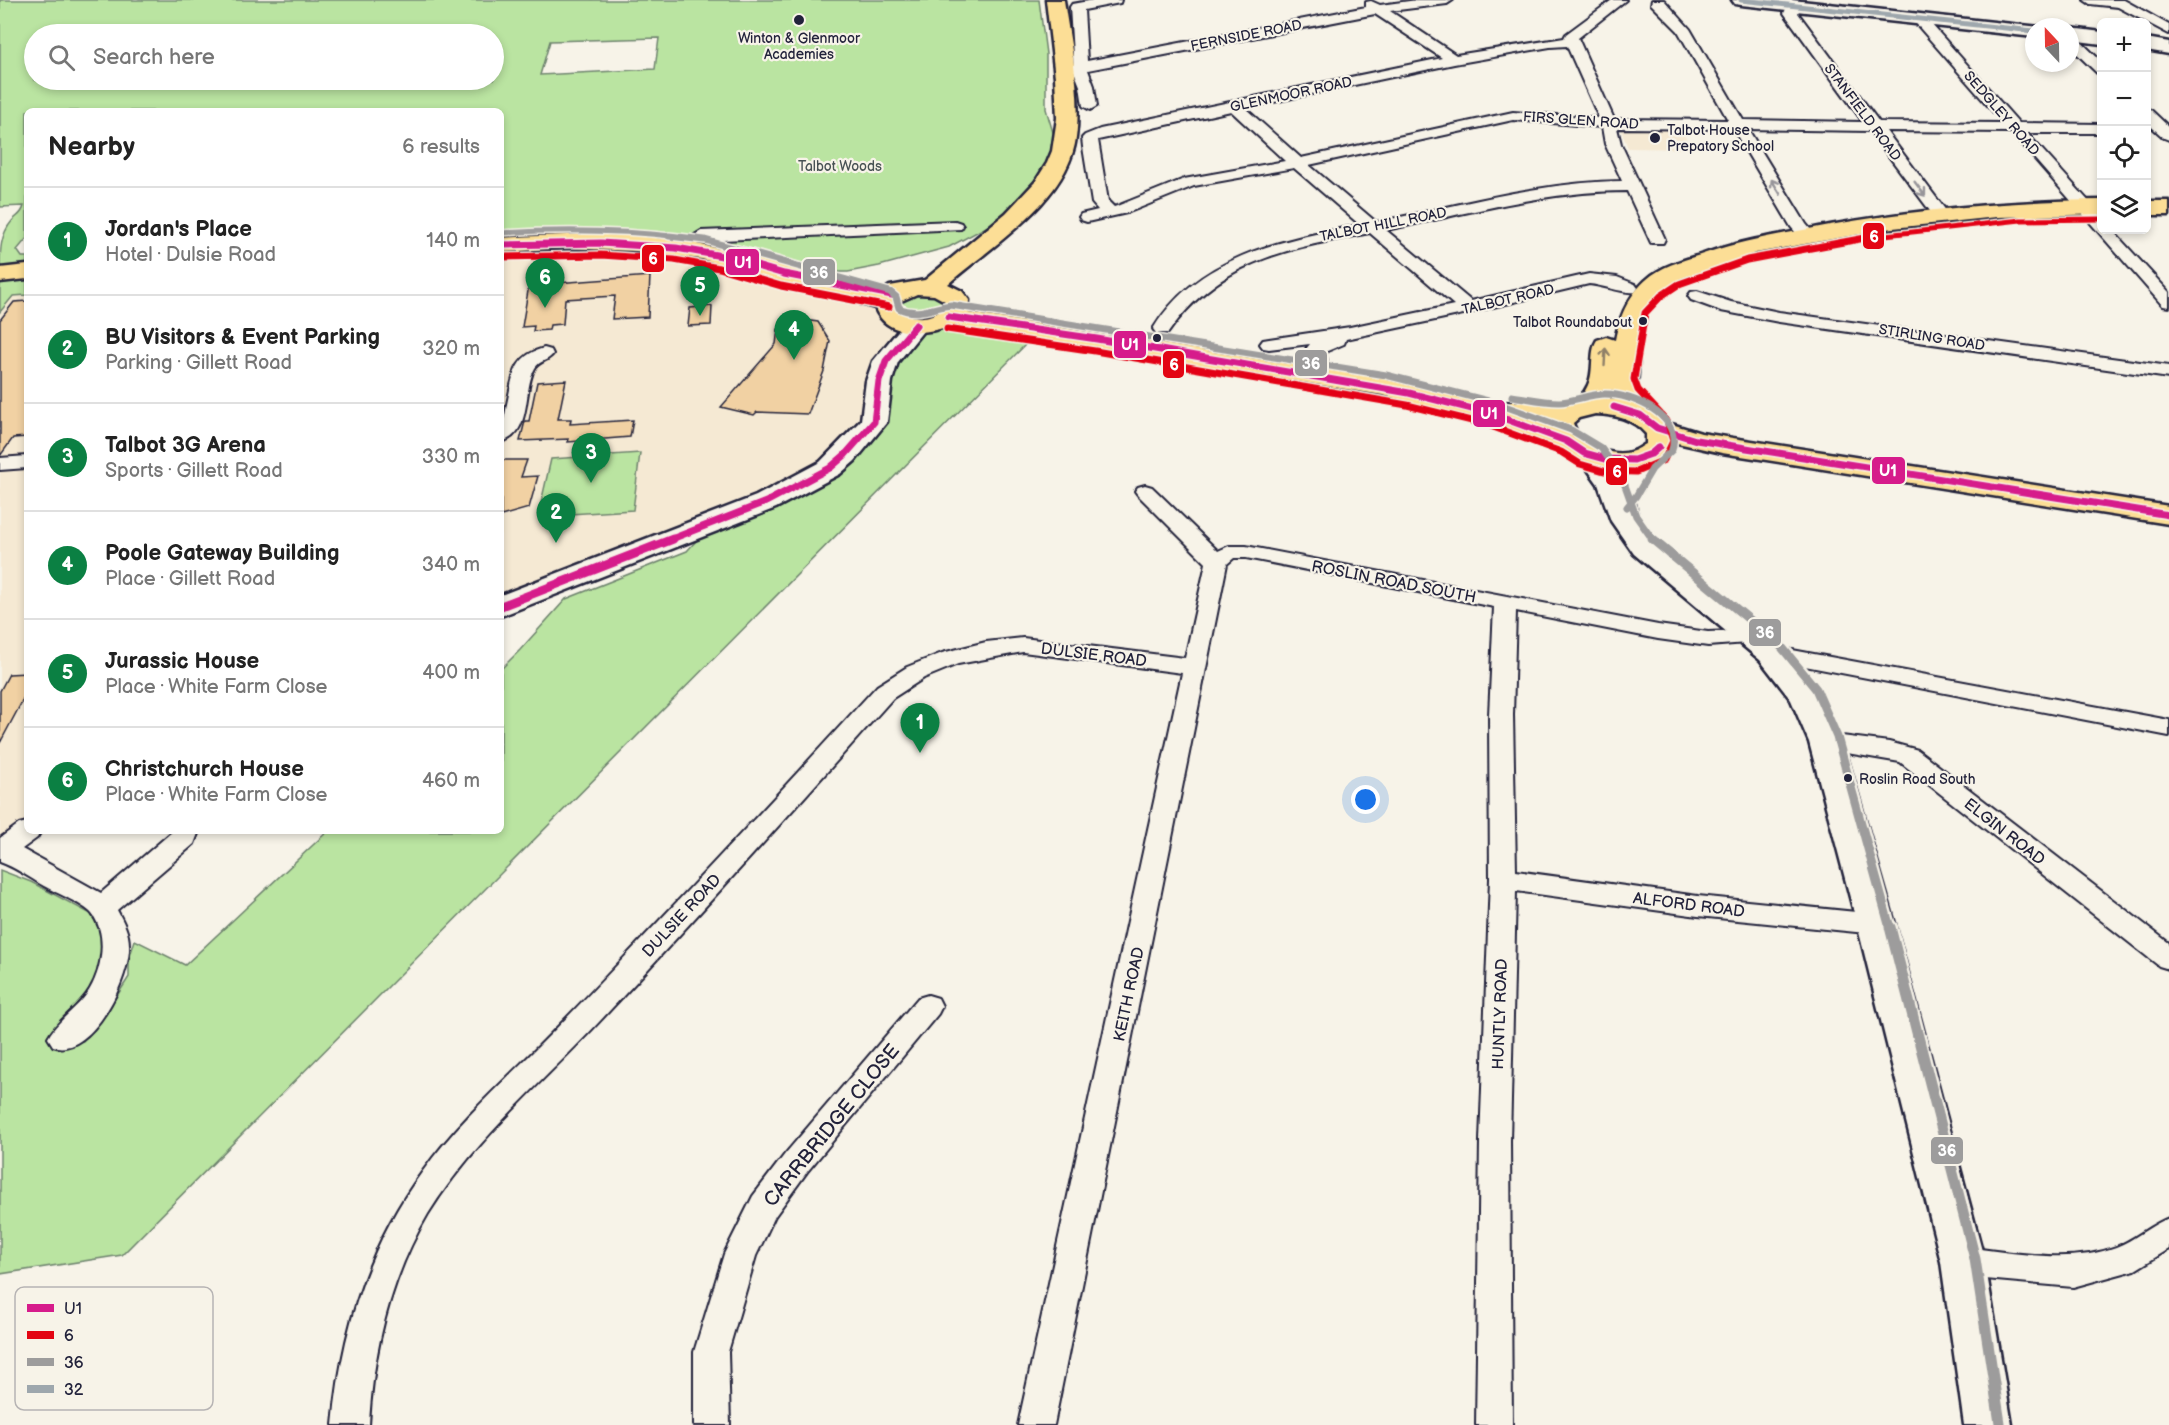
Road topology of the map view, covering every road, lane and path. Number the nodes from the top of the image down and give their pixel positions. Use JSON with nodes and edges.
{"nodes":[{"id":1,"x":1055,"y":0,"type":"edge"},
{"id":2,"x":1115,"y":0,"type":"edge"},
{"id":3,"x":1363,"y":0,"type":"edge"},
{"id":4,"x":1446,"y":0,"type":"edge"},
{"id":5,"x":1620,"y":0,"type":"edge"},
{"id":6,"x":1658,"y":0,"type":"edge"},
{"id":7,"x":1742,"y":0,"type":"edge"},
{"id":8,"x":2090,"y":0,"type":"edge"},
{"id":9,"x":2119,"y":2,"type":"edge"},
{"id":10,"x":1802,"y":4,"type":"edge"},
{"id":11,"x":1378,"y":9,"type":"junction"},
{"id":12,"x":1919,"y":19,"type":"junction"},
{"id":13,"x":2025,"y":30,"type":"edge"},
{"id":14,"x":2169,"y":30,"type":"edge"},
{"id":15,"x":2079,"y":35,"type":"edge"},
{"id":16,"x":2097,"y":37,"type":"edge"},
{"id":17,"x":1572,"y":42,"type":"junction"},
{"id":18,"x":2151,"y":45,"type":"edge"},
{"id":19,"x":2079,"y":48,"type":"edge"},
{"id":20,"x":2169,"y":48,"type":"edge"},
{"id":21,"x":1454,"y":60,"type":"junction"},
{"id":22,"x":2097,"y":65,"type":"edge"},
{"id":23,"x":1082,"y":66,"type":"junction"},
{"id":24,"x":1090,"y":106,"type":"dead end"},
{"id":25,"x":1234,"y":106,"type":"junction"},
{"id":26,"x":2151,"y":118,"type":"edge"},
{"id":27,"x":1609,"y":123,"type":"junction"},
{"id":28,"x":1738,"y":124,"type":"junction"},
{"id":29,"x":1874,"y":127,"type":"junction"},
{"id":30,"x":2014,"y":128,"type":"junction"},
{"id":31,"x":2097,"y":129,"type":"edge"},
{"id":32,"x":2151,"y":131,"type":"edge"},
{"id":33,"x":2166,"y":133,"type":"edge"},
{"id":34,"x":1298,"y":163,"type":"junction"},
{"id":35,"x":1632,"y":186,"type":"junction"},
{"id":36,"x":2093,"y":207,"type":"edge"},
{"id":37,"x":2151,"y":208,"type":"edge"},
{"id":38,"x":2169,"y":208,"type":"edge"},
{"id":39,"x":1110,"y":212,"type":"junction"},
{"id":40,"x":1942,"y":216,"type":"junction"},
{"id":41,"x":1087,"y":217,"type":"dead end"},
{"id":42,"x":955,"y":226,"type":"dead end"},
{"id":43,"x":1373,"y":227,"type":"junction"},
{"id":44,"x":2108,"y":234,"type":"edge"},
{"id":45,"x":1808,"y":236,"type":"junction"},
{"id":46,"x":702,"y":239,"type":"junction"},
{"id":47,"x":1657,"y":239,"type":"dead end"},
{"id":48,"x":504,"y":245,"type":"edge"},
{"id":49,"x":1744,"y":248,"type":"junction"},
{"id":50,"x":24,"y":272,"type":"edge"},
{"id":51,"x":0,"y":275,"type":"edge"},
{"id":52,"x":1629,"y":288,"type":"junction"},
{"id":53,"x":2162,"y":289,"type":"edge"},
{"id":54,"x":1697,"y":296,"type":"dead end"},
{"id":55,"x":889,"y":299,"type":"junction"},
{"id":56,"x":945,"y":300,"type":"junction"},
{"id":57,"x":2169,"y":302,"type":"edge"},
{"id":58,"x":1468,"y":308,"type":"junction"},
{"id":59,"x":910,"y":324,"type":"junction"},
{"id":60,"x":1387,"y":327,"type":"junction"},
{"id":61,"x":1162,"y":329,"type":"dead end"},
{"id":62,"x":1269,"y":344,"type":"dead end"},
{"id":63,"x":544,"y":354,"type":"dead end"},
{"id":64,"x":1319,"y":365,"type":"junction"},
{"id":65,"x":2169,"y":372,"type":"edge"},
{"id":66,"x":1575,"y":411,"type":"junction"},
{"id":67,"x":504,"y":433,"type":"edge"},
{"id":68,"x":1652,"y":437,"type":"junction"},
{"id":69,"x":1566,"y":441,"type":"junction"},
{"id":70,"x":1592,"y":456,"type":"junction"},
{"id":71,"x":24,"y":462,"type":"edge"},
{"id":72,"x":0,"y":464,"type":"edge"},
{"id":73,"x":1145,"y":491,"type":"dead end"},
{"id":74,"x":1619,"y":498,"type":"junction"},
{"id":75,"x":2169,"y":515,"type":"edge"},
{"id":76,"x":1217,"y":562,"type":"junction"},
{"id":77,"x":1505,"y":603,"type":"junction"},
{"id":78,"x":504,"y":605,"type":"edge"},
{"id":79,"x":1762,"y":645,"type":"junction"},
{"id":80,"x":1196,"y":667,"type":"junction"},
{"id":81,"x":2169,"y":728,"type":"edge"},
{"id":82,"x":1826,"y":742,"type":"junction"},
{"id":83,"x":24,"y":834,"type":"edge"},
{"id":84,"x":186,"y":834,"type":"edge"},
{"id":85,"x":1,"y":851,"type":"edge"},
{"id":86,"x":1503,"y":879,"type":"junction"},
{"id":87,"x":102,"y":907,"type":"junction"},
{"id":88,"x":1876,"y":924,"type":"junction"},
{"id":89,"x":2169,"y":958,"type":"edge"},
{"id":90,"x":928,"y":1006,"type":"dead end"},
{"id":91,"x":63,"y":1038,"type":"dead end"},
{"id":92,"x":2169,"y":1232,"type":"edge"},
{"id":93,"x":1963,"y":1262,"type":"junction"},
{"id":94,"x":351,"y":1425,"type":"edge"},
{"id":95,"x":712,"y":1425,"type":"edge"},
{"id":96,"x":1036,"y":1425,"type":"edge"},
{"id":97,"x":1494,"y":1425,"type":"edge"},
{"id":98,"x":1988,"y":1425,"type":"edge"}],
"edges":[{"from":1,"to":56,"type":"main road"},
{"from":2,"to":23,"type":"street"},
{"from":3,"to":11,"type":"street"},
{"from":4,"to":11,"type":"street","name":"FERNSIDE ROAD"},
{"from":5,"to":17,"type":"street"},
{"from":6,"to":28,"type":"street"},
{"from":7,"to":10,"type":"street"},
{"from":8,"to":9,"type":"street"},
{"from":9,"to":14,"type":"street"},
{"from":10,"to":12,"type":"street"},
{"from":10,"to":29,"type":"street","name":"STANFIELD ROAD"},
{"from":11,"to":21,"type":"street"},
{"from":11,"to":23,"type":"street","name":"FERNSIDE ROAD"},
{"from":12,"to":13,"type":"street"},
{"from":12,"to":30,"type":"street","name":"SEDGLEY ROAD"},
{"from":15,"to":16,"type":"street"},
{"from":17,"to":21,"type":"street","name":"GLENMOOR ROAD"},
{"from":17,"to":27,"type":"street"},
{"from":18,"to":20,"type":"street"},
{"from":19,"to":22,"type":"street"},
{"from":21,"to":25,"type":"street","name":"GLENMOOR ROAD"},
{"from":23,"to":24,"type":"street"},
{"from":25,"to":34,"type":"street"},
{"from":25,"to":39,"type":"street","name":"GLENMOOR ROAD"},
{"from":26,"to":33,"type":"street"},
{"from":27,"to":28,"type":"street","name":"FIRS GLEN ROAD"},
{"from":27,"to":34,"type":"street","name":"FIRS GLEN ROAD"},
{"from":27,"to":35,"type":"street"},
{"from":28,"to":29,"type":"street","name":"FIRS GLEN ROAD"},
{"from":45,"to":28,"type":"street","one_way":true},
{"from":29,"to":30,"type":"street","name":"FIRS GLEN ROAD"},
{"from":29,"to":40,"type":"street","name":"STANFIELD ROAD","one_way":true},
{"from":30,"to":31,"type":"street","name":"FIRS GLEN ROAD"},
{"from":30,"to":36,"type":"street","name":"SEDGLEY ROAD"},
{"from":32,"to":33,"type":"street"},
{"from":34,"to":39,"type":"street","name":"FIRS GLEN ROAD"},
{"from":34,"to":43,"type":"street"},
{"from":35,"to":43,"type":"street","name":"TALBOT HILL ROAD"},
{"from":35,"to":47,"type":"street"},
{"from":36,"to":40,"type":"main road"},
{"from":37,"to":38,"type":"main road"},
{"from":39,"to":41,"type":"street","name":"FIRS GLEN ROAD"},
{"from":40,"to":45,"type":"main road"},
{"from":42,"to":46,"type":"street"},
{"from":43,"to":58,"type":"street"},
{"from":43,"to":61,"type":"street","name":"TALBOT HILL ROAD"},
{"from":44,"to":53,"type":"street","name":"SEDGLEY ROAD"},
{"from":45,"to":49,"type":"main road"},
{"from":46,"to":48,"type":"main road"},
{"from":46,"to":55,"type":"main road"},
{"from":49,"to":52,"type":"main road"},
{"from":49,"to":68,"type":"main road"},
{"from":50,"to":51,"type":"main road"},
{"from":52,"to":58,"type":"street","name":"TALBOT ROAD"},
{"from":66,"to":52,"type":"main road","one_way":true},
{"from":53,"to":57,"type":"street","name":"SEDGLEY ROAD"},
{"from":54,"to":65,"type":"street","name":"STIRLING ROAD"},
{"from":55,"to":56,"type":"main road"},
{"from":55,"to":59,"type":"main road"},
{"from":56,"to":59,"type":"main road"},
{"from":56,"to":64,"type":"main road"},
{"from":56,"to":69,"type":"main road"},
{"from":58,"to":60,"type":"street","name":"TALBOT ROAD"},
{"from":59,"to":78,"type":"street"},
{"from":60,"to":62,"type":"street","name":"TALBOT ROAD"},
{"from":60,"to":64,"type":"street","name":"TALBOT ROAD"},
{"from":63,"to":67,"type":"street"},
{"from":64,"to":66,"type":"main road"},
{"from":66,"to":68,"type":"main road"},
{"from":66,"to":69,"type":"main road"},
{"from":68,"to":70,"type":"main road"},
{"from":68,"to":74,"type":"street"},
{"from":68,"to":75,"type":"main road"},
{"from":69,"to":70,"type":"main road"},
{"from":70,"to":74,"type":"street"},
{"from":71,"to":72,"type":"street"},
{"from":73,"to":76,"type":"street"},
{"from":74,"to":79,"type":"street"},
{"from":76,"to":77,"type":"street","name":"ROSLIN ROAD SOUTH"},
{"from":76,"to":80,"type":"street","name":"KEITH ROAD"},
{"from":77,"to":79,"type":"street","name":"ROSLIN ROAD SOUTH"},
{"from":77,"to":86,"type":"street","name":"HUNTLY ROAD"},
{"from":79,"to":81,"type":"street","name":"ROSLIN ROAD SOUTH"},
{"from":79,"to":82,"type":"street"},
{"from":80,"to":94,"type":"street","name":"DULSIE ROAD"},
{"from":80,"to":96,"type":"street","name":"KEITH ROAD"},
{"from":82,"to":88,"type":"street"},
{"from":82,"to":89,"type":"street","name":"ELGIN ROAD"},
{"from":83,"to":85,"type":"street"},
{"from":84,"to":87,"type":"street"},
{"from":85,"to":87,"type":"street"},
{"from":86,"to":88,"type":"street","name":"ALFORD ROAD"},
{"from":86,"to":97,"type":"street","name":"HUNTLY ROAD"},
{"from":87,"to":91,"type":"street"},
{"from":88,"to":93,"type":"street"},
{"from":90,"to":95,"type":"street","name":"CARRBRIDGE CLOSE"},
{"from":92,"to":93,"type":"street"},
{"from":93,"to":98,"type":"street"}]}
